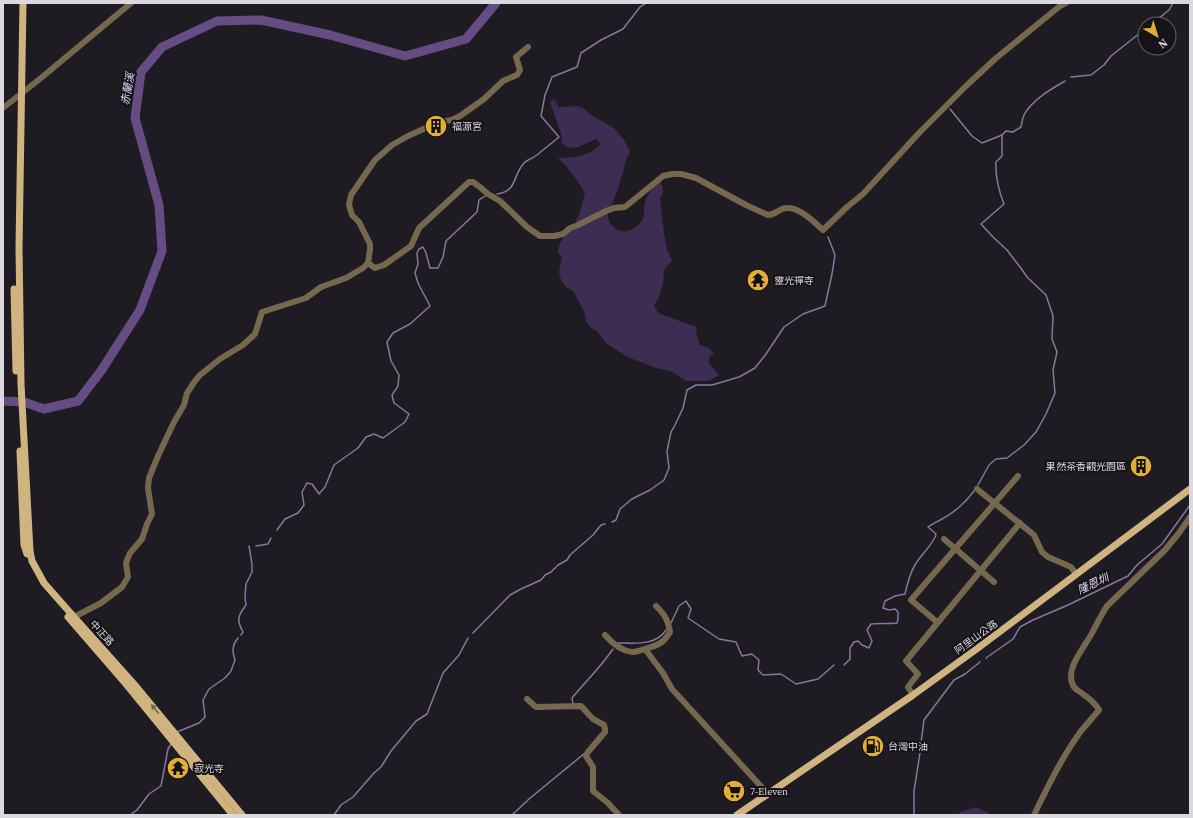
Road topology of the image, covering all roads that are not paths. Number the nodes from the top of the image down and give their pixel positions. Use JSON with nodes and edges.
{"nodes":[{"id":1,"x":19,"y":3,"type":"edge"},
{"id":2,"x":23,"y":3,"type":"edge"},
{"id":3,"x":131,"y":3,"type":"edge"},
{"id":4,"x":1066,"y":3,"type":"edge"},
{"id":5,"x":528,"y":47,"type":"dead end"},
{"id":6,"x":19,"y":95,"type":"junction"},
{"id":7,"x":3,"y":108,"type":"edge"},
{"id":8,"x":368,"y":263,"type":"junction"},
{"id":9,"x":22,"y":436,"type":"junction"},
{"id":10,"x":1018,"y":476,"type":"dead end"},
{"id":11,"x":977,"y":489,"type":"dead end"},
{"id":12,"x":1190,"y":490,"type":"edge"},
{"id":13,"x":994,"y":503,"type":"junction"},
{"id":14,"x":1190,"y":517,"type":"edge"},
{"id":15,"x":1020,"y":523,"type":"junction"},
{"id":16,"x":944,"y":539,"type":"dead end"},
{"id":17,"x":955,"y":548,"type":"junction"},
{"id":18,"x":981,"y":570,"type":"junction"},
{"id":19,"x":1076,"y":574,"type":"junction"},
{"id":20,"x":994,"y":582,"type":"dead end"},
{"id":21,"x":656,"y":606,"type":"dead end"},
{"id":22,"x":74,"y":617,"type":"junction"},
{"id":23,"x":937,"y":622,"type":"junction"},
{"id":24,"x":605,"y":635,"type":"dead end"},
{"id":25,"x":645,"y":649,"type":"junction"},
{"id":26,"x":913,"y":695,"type":"junction"},
{"id":27,"x":527,"y":699,"type":"dead end"},
{"id":28,"x":768,"y":794,"type":"junction"},
{"id":29,"x":233,"y":815,"type":"edge"},
{"id":30,"x":242,"y":815,"type":"edge"},
{"id":31,"x":619,"y":815,"type":"edge"},
{"id":32,"x":737,"y":815,"type":"edge"},
{"id":33,"x":1034,"y":815,"type":"edge"}],
"edges":[{"from":1,"to":6,"type":"main road"},
{"from":2,"to":6,"type":"main road"},
{"from":3,"to":6,"type":"street"},
{"from":4,"to":8,"type":"street"},
{"from":5,"to":8,"type":"street"},
{"from":6,"to":7,"type":"street"},
{"from":6,"to":9,"type":"main road"},
{"from":8,"to":22,"type":"street"},
{"from":9,"to":22,"type":"main road","name":"中正路"},
{"from":9,"to":29,"type":"main road","name":"中正路"},
{"from":10,"to":13,"type":"street"},
{"from":11,"to":13,"type":"street"},
{"from":12,"to":19,"type":"main road","name":"阿里山公路"},
{"from":13,"to":15,"type":"street"},
{"from":13,"to":17,"type":"street"},
{"from":14,"to":33,"type":"street"},
{"from":15,"to":18,"type":"street"},
{"from":15,"to":19,"type":"street"},
{"from":16,"to":17,"type":"street"},
{"from":17,"to":18,"type":"street"},
{"from":17,"to":23,"type":"street"},
{"from":18,"to":20,"type":"street"},
{"from":18,"to":23,"type":"street"},
{"from":19,"to":26,"type":"main road","name":"阿里山公路"},
{"from":21,"to":25,"type":"street"},
{"from":30,"to":22,"type":"main road","name":"中正路","one_way":true},
{"from":23,"to":26,"type":"street"},
{"from":24,"to":25,"type":"street"},
{"from":25,"to":28,"type":"street"},
{"from":26,"to":28,"type":"main road","name":"阿里山公路"},
{"from":27,"to":31,"type":"street"},
{"from":28,"to":32,"type":"main road","name":"阿里山公路"}]}
